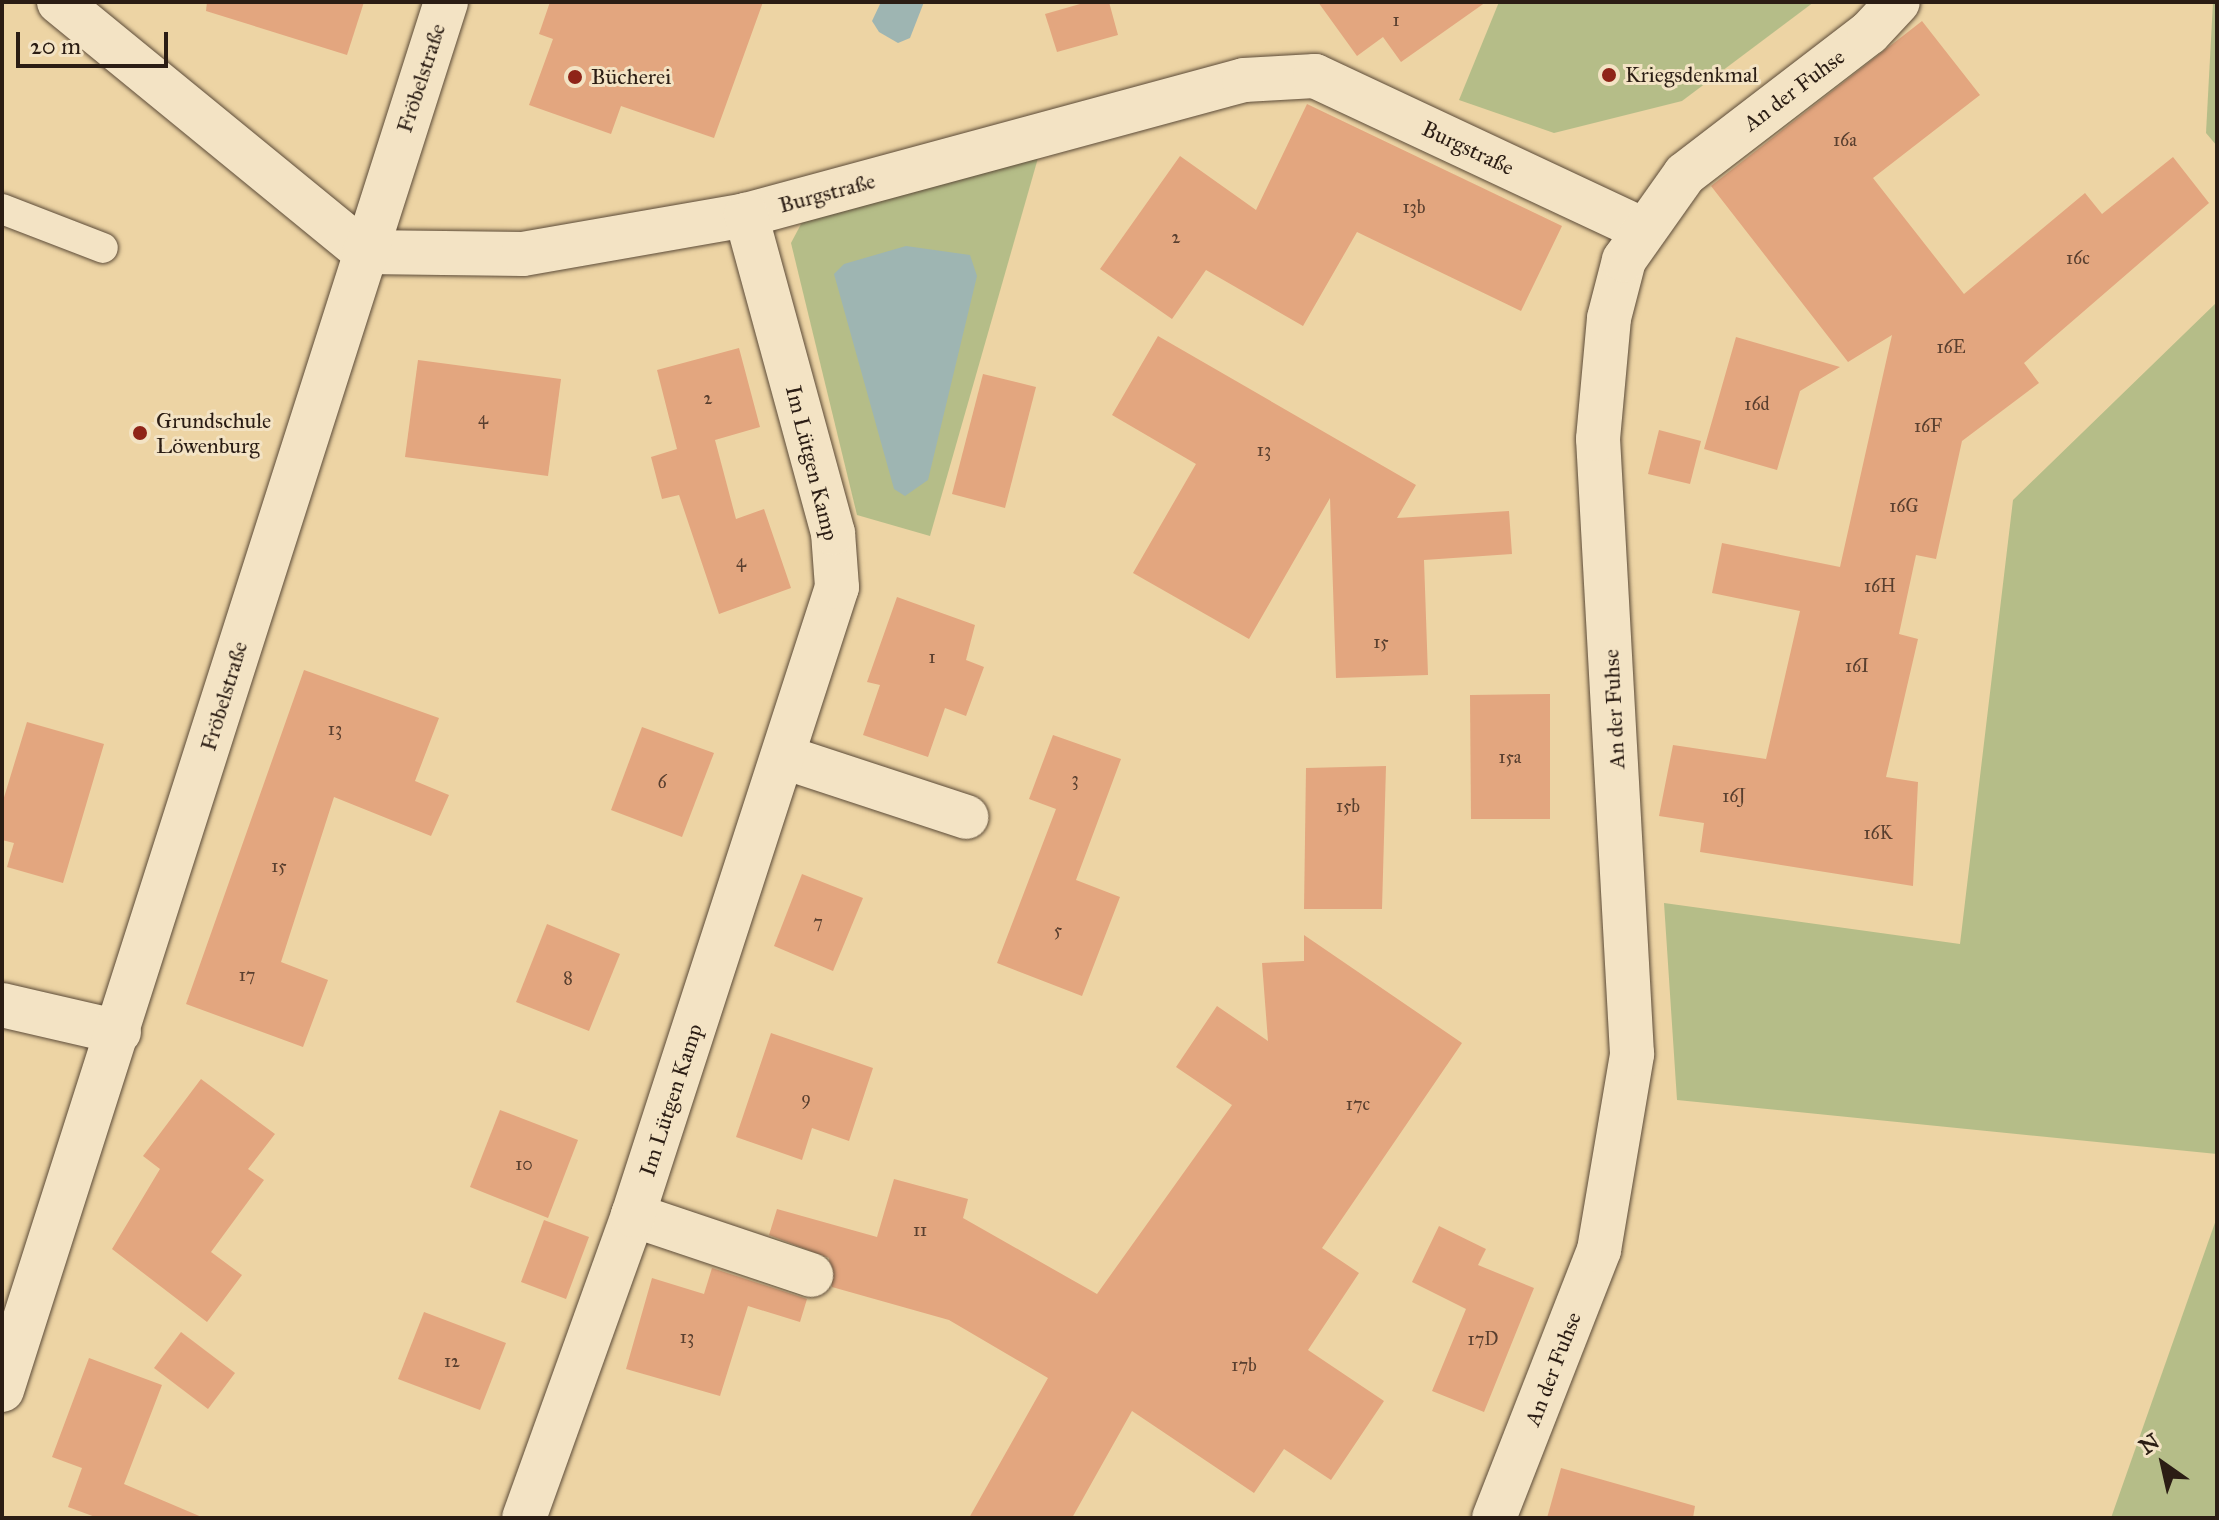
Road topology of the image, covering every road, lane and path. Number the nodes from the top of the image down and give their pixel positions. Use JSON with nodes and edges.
{"nodes":[{"id":1,"x":59,"y":2,"type":"edge"},
{"id":2,"x":446,"y":2,"type":"edge"},
{"id":3,"x":1898,"y":2,"type":"edge"},
{"id":4,"x":2,"y":209,"type":"edge"},
{"id":5,"x":746,"y":215,"type":"junction"},
{"id":6,"x":1642,"y":229,"type":"junction"},
{"id":7,"x":103,"y":248,"type":"dead end"},
{"id":8,"x":364,"y":252,"type":"junction"},
{"id":9,"x":784,"y":757,"type":"junction"},
{"id":10,"x":966,"y":817,"type":"dead end"},
{"id":11,"x":2,"y":1005,"type":"edge"},
{"id":12,"x":119,"y":1032,"type":"junction"},
{"id":13,"x":633,"y":1215,"type":"junction"},
{"id":14,"x":811,"y":1275,"type":"dead end"},
{"id":15,"x":2,"y":1390,"type":"edge"},
{"id":16,"x":524,"y":1518,"type":"edge"},
{"id":17,"x":1494,"y":1518,"type":"edge"}],
"edges":[{"from":1,"to":8,"type":"street"},
{"from":2,"to":8,"type":"street","name":"Fröbelstraße"},
{"from":3,"to":6,"type":"street","name":"An der Fuhse"},
{"from":4,"to":7,"type":"lane"},
{"from":5,"to":6,"type":"street","name":"Burgstraße"},
{"from":5,"to":8,"type":"street","name":"Burgstraße"},
{"from":5,"to":9,"type":"street","name":"Im Lütgen Kamp"},
{"from":6,"to":17,"type":"street","name":"An der Fuhse"},
{"from":8,"to":12,"type":"street","name":"Fröbelstraße"},
{"from":9,"to":10,"type":"street"},
{"from":9,"to":13,"type":"street","name":"Im Lütgen Kamp"},
{"from":11,"to":12,"type":"street"},
{"from":12,"to":15,"type":"street","name":"Fröbelstraße"},
{"from":13,"to":14,"type":"street"},
{"from":13,"to":16,"type":"street","name":"Im Lütgen Kamp"}]}
